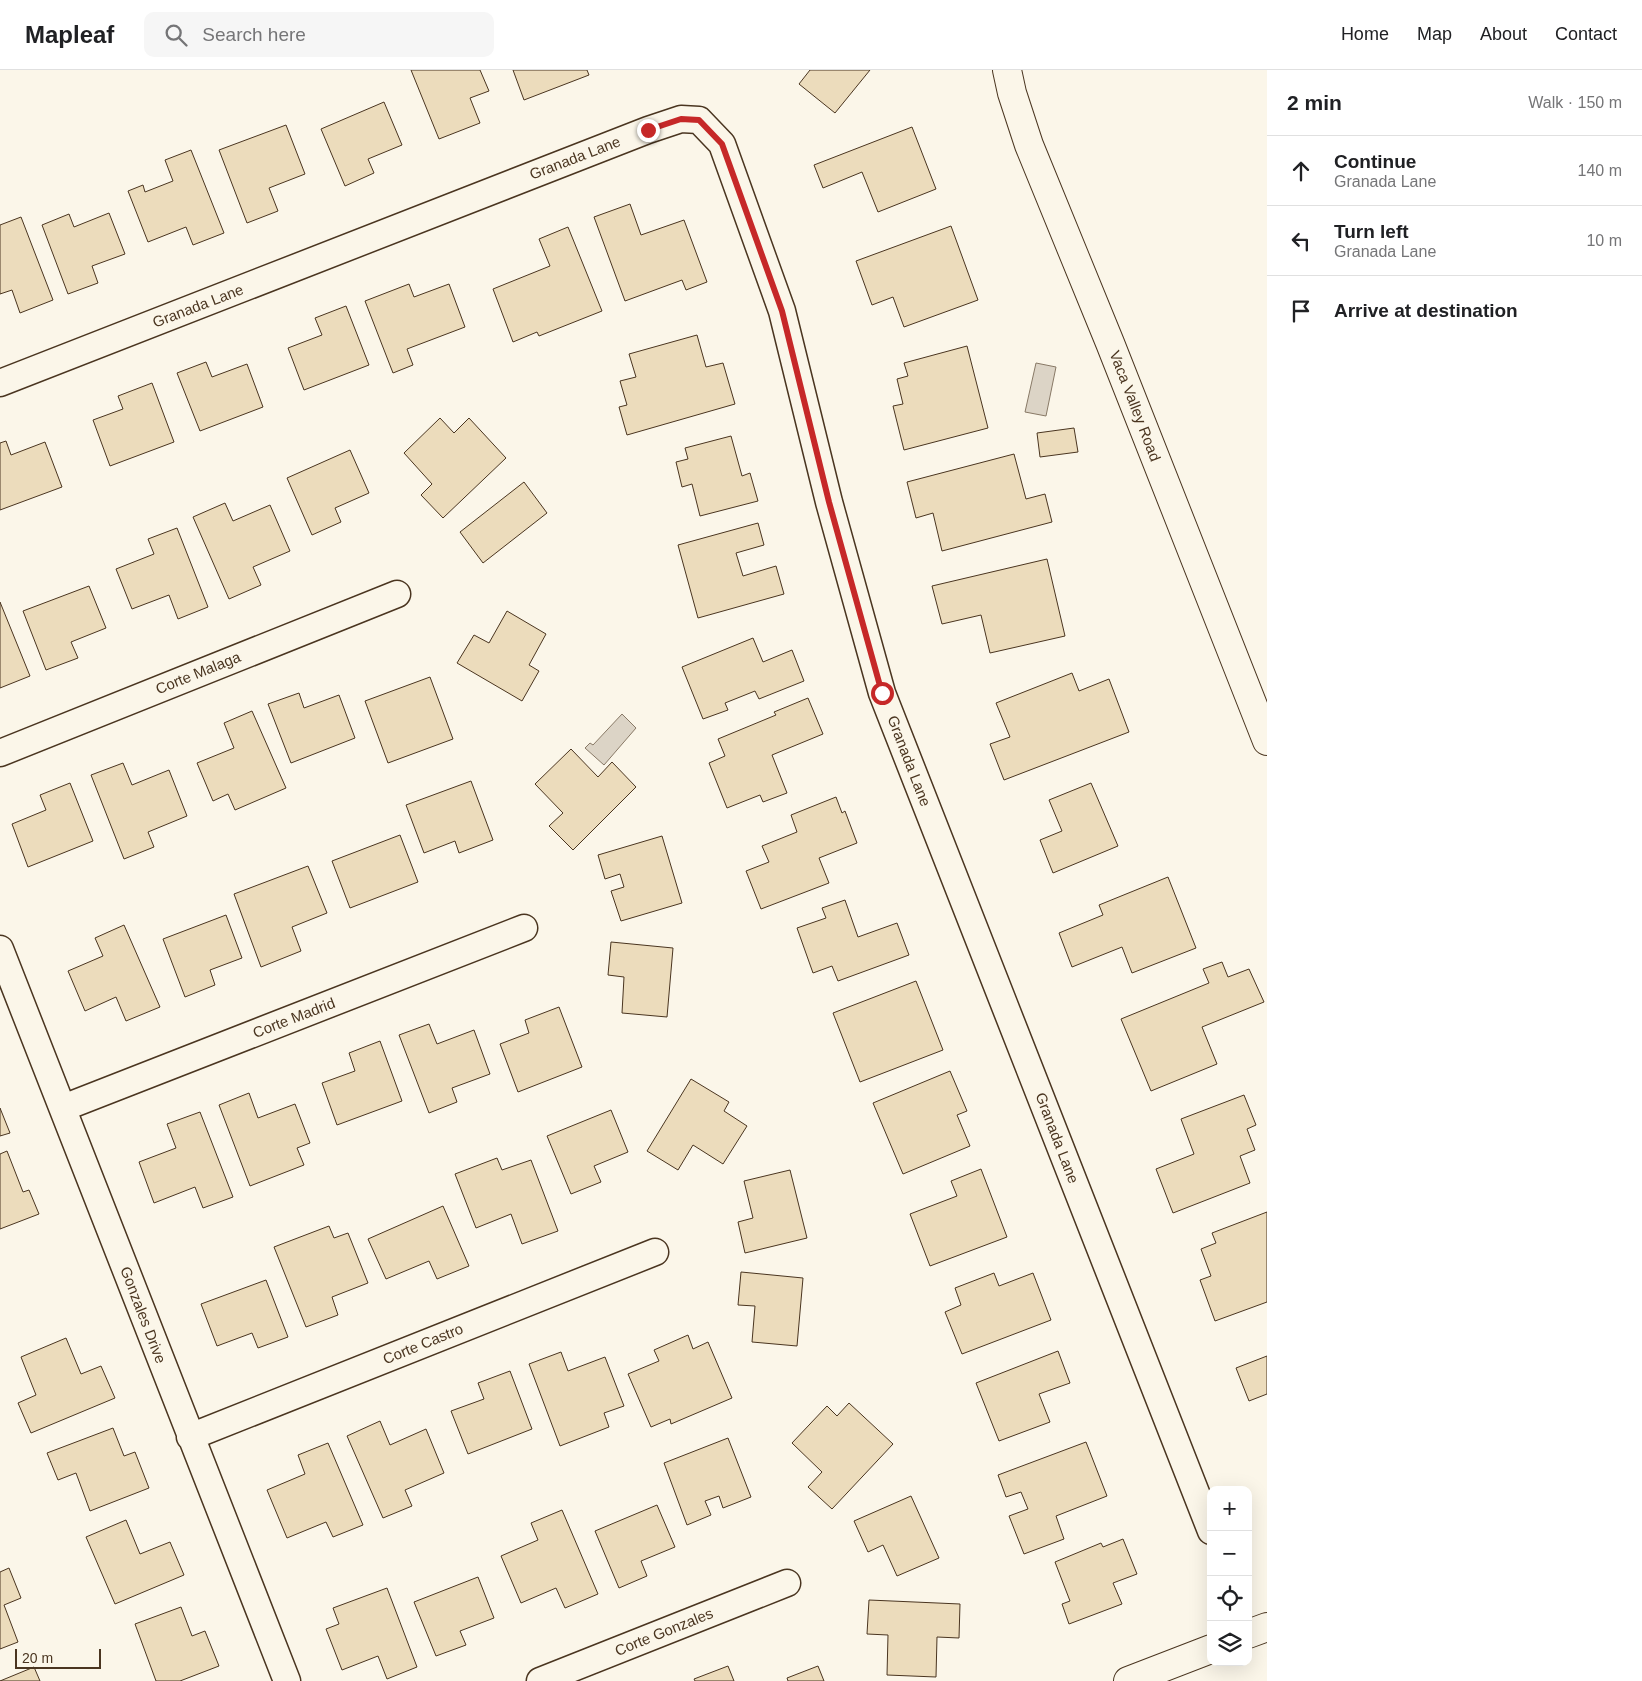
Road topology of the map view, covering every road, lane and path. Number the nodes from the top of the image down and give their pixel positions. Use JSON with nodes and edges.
{"nodes":[{"id":1,"x":1007,"y":70,"type":"edge"},
{"id":2,"x":0,"y":383,"type":"edge"},
{"id":3,"x":397,"y":594,"type":"dead end"},
{"id":4,"x":1267,"y":741,"type":"edge"},
{"id":5,"x":0,"y":753,"type":"edge"},
{"id":6,"x":524,"y":928,"type":"dead end"},
{"id":7,"x":0,"y":949,"type":"edge"},
{"id":8,"x":63,"y":1108,"type":"junction"},
{"id":9,"x":655,"y":1252,"type":"dead end"},
{"id":10,"x":190,"y":1437,"type":"junction"},
{"id":11,"x":1207,"y":1521,"type":"edge"},
{"id":12,"x":788,"y":1583,"type":"dead end"},
{"id":13,"x":1207,"y":1651,"type":"edge"},
{"id":14,"x":287,"y":1681,"type":"edge"},
{"id":15,"x":540,"y":1681,"type":"edge"},
{"id":16,"x":1128,"y":1681,"type":"edge"}],
"edges":[{"from":1,"to":4,"type":"street","name":"Vaca Valley Road"},
{"from":2,"to":11,"type":"street","name":"Granada Lane"},
{"from":3,"to":5,"type":"street","name":"Corte Malaga"},
{"from":6,"to":8,"type":"street","name":"Corte Madrid"},
{"from":7,"to":8,"type":"street","name":"Gonzales Drive"},
{"from":8,"to":10,"type":"street","name":"Gonzales Drive"},
{"from":9,"to":10,"type":"street","name":"Corte Castro"},
{"from":10,"to":14,"type":"street","name":"Gonzales Drive"},
{"from":12,"to":15,"type":"street","name":"Corte Gonzales"},
{"from":13,"to":16,"type":"street"}]}
